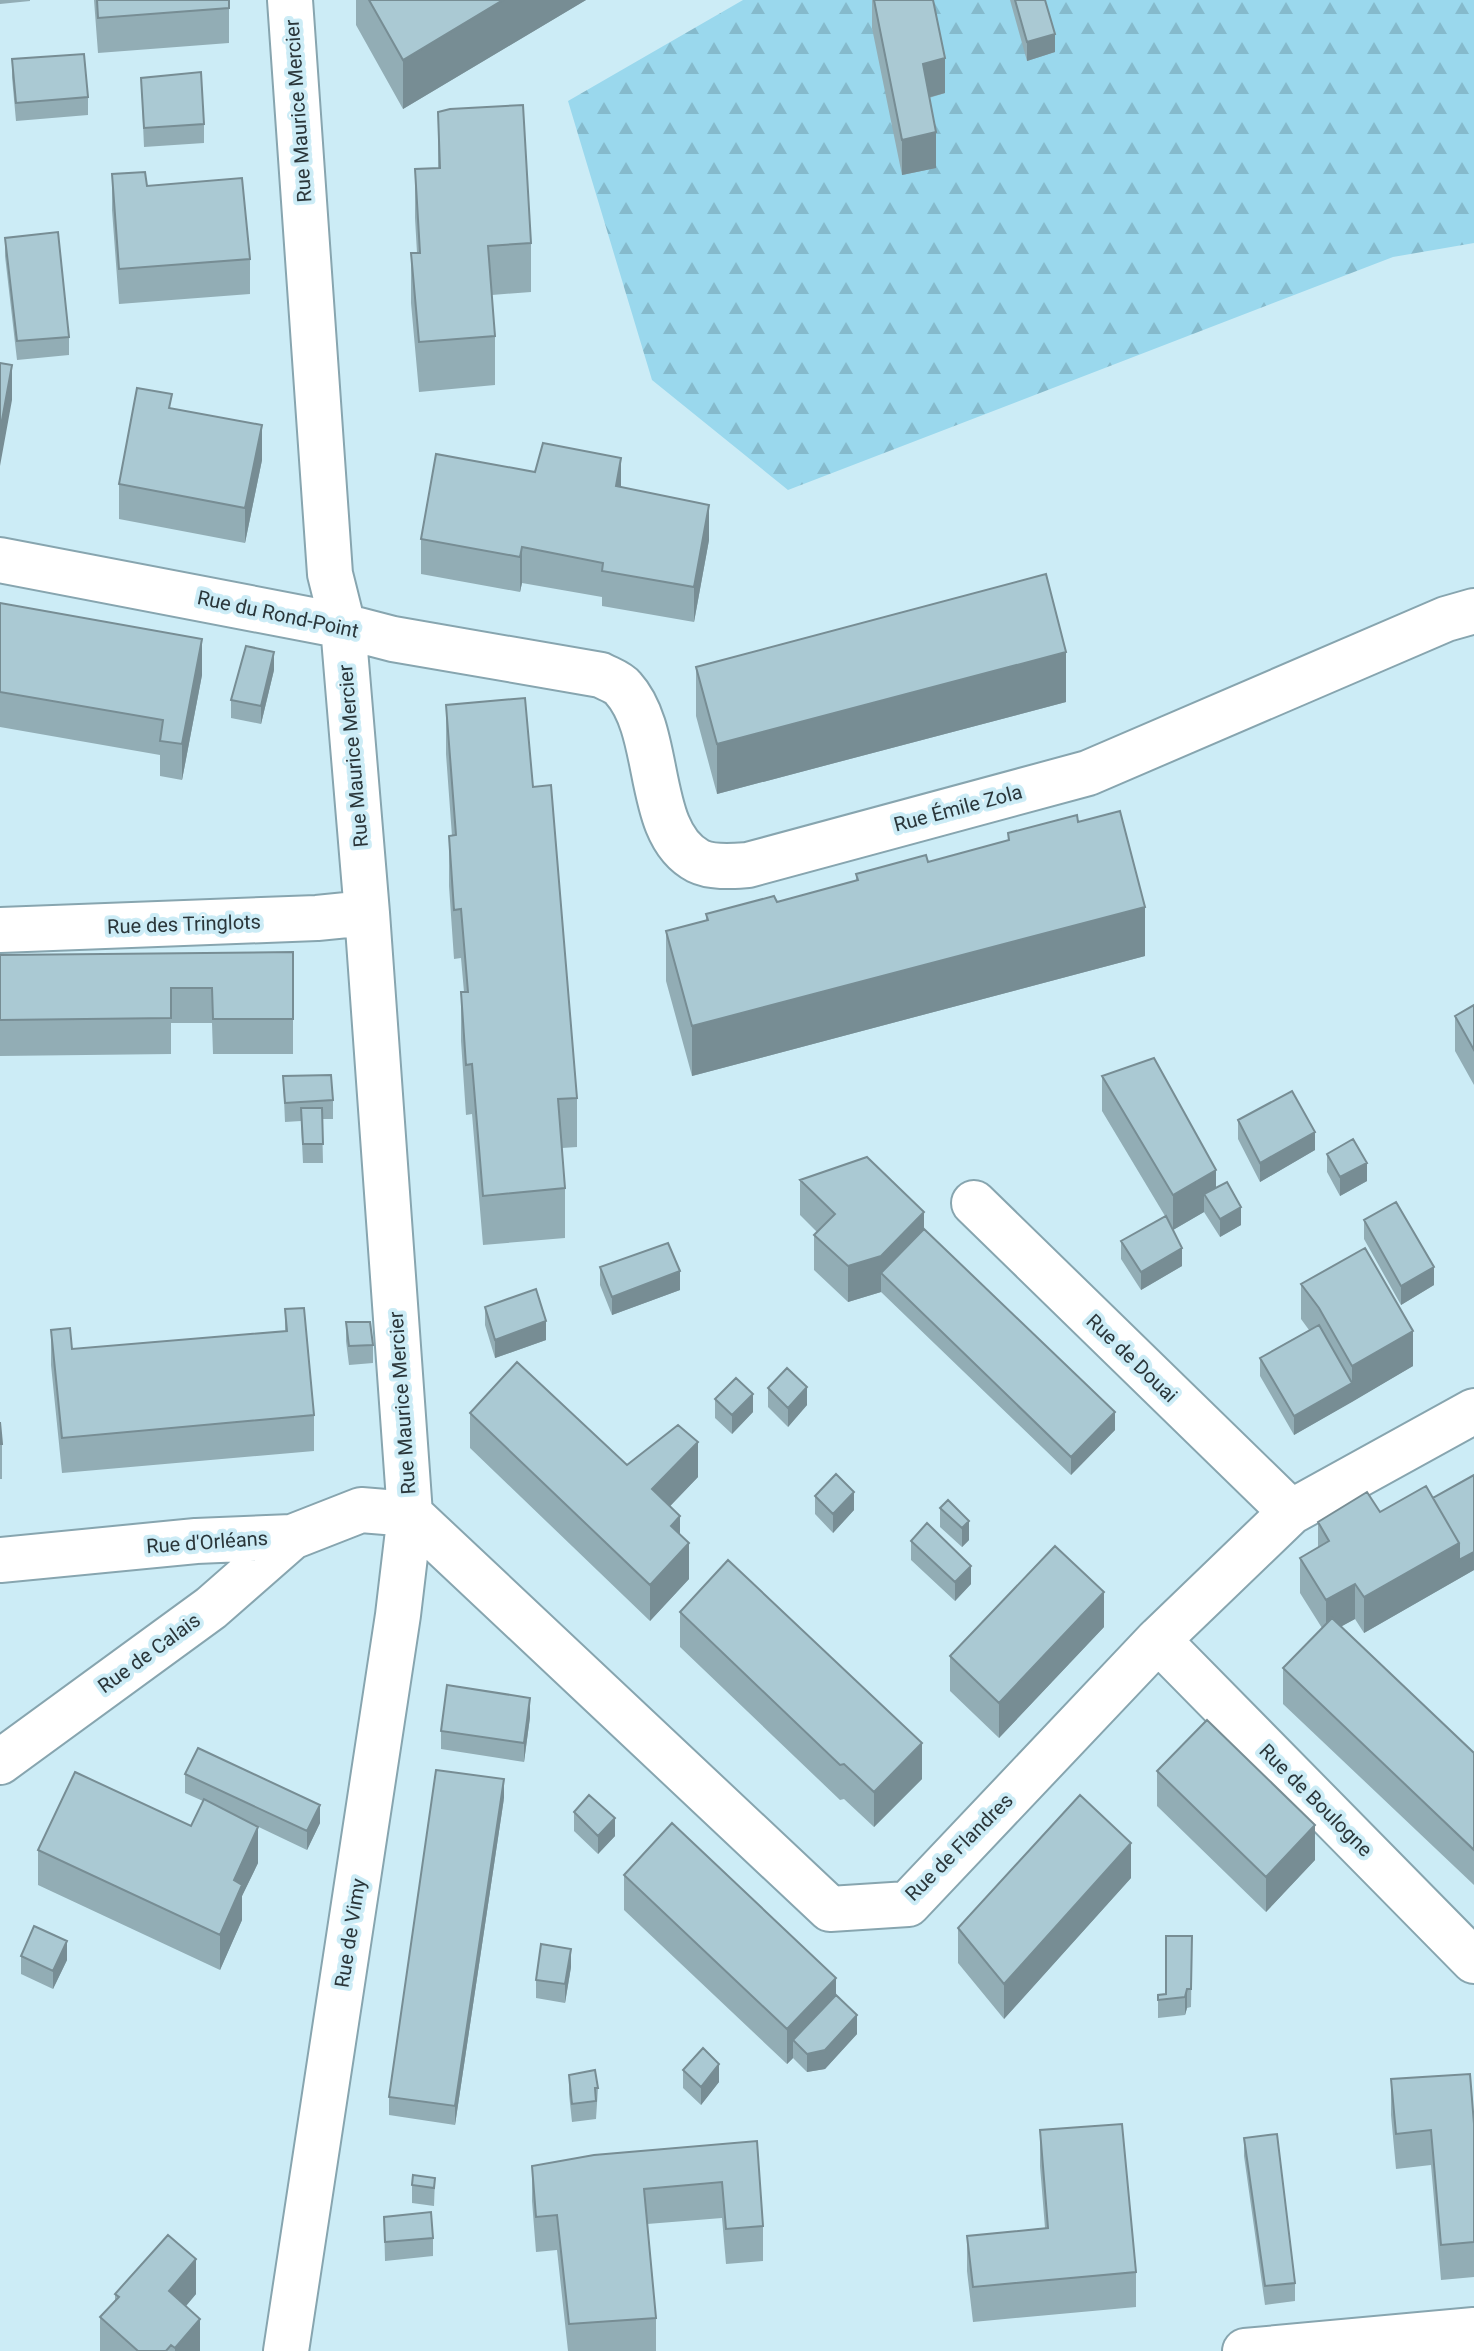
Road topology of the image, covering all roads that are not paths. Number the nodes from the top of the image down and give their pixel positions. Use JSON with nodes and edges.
{"nodes":[{"id":1,"x":290,"y":0,"type":"edge"},
{"id":2,"x":0,"y":560,"type":"edge"},
{"id":3,"x":1464,"y":613,"type":"edge"},
{"id":4,"x":343,"y":626,"type":"junction"},
{"id":5,"x":556,"y":666,"type":"joint"},
{"id":6,"x":367,"y":913,"type":"junction"},
{"id":7,"x":0,"y":930,"type":"edge"},
{"id":8,"x":974,"y":1203,"type":"dead end"},
{"id":9,"x":1474,"y":1411,"type":"edge"},
{"id":10,"x":1291,"y":1512,"type":"junction"},
{"id":11,"x":410,"y":1514,"type":"junction"},
{"id":12,"x":292,"y":1537,"type":"junction"},
{"id":13,"x":0,"y":1560,"type":"edge"},
{"id":14,"x":1158,"y":1640,"type":"junction"},
{"id":15,"x":0,"y":1762,"type":"edge"},
{"id":16,"x":1474,"y":1961,"type":"edge"},
{"id":17,"x":1474,"y":2330,"type":"edge"},
{"id":18,"x":286,"y":2351,"type":"edge"},
{"id":19,"x":1245,"y":2351,"type":"edge"}],
"edges":[{"from":1,"to":4,"type":"street","name":"Rue Maurice Mercier"},
{"from":2,"to":4,"type":"street","name":"Rue du Rond-Point"},
{"from":3,"to":5,"type":"street","name":"Rue Émile Zola"},
{"from":4,"to":5,"type":"street","name":"Rue du Rond-Point"},
{"from":4,"to":6,"type":"street","name":"Rue Maurice Mercier"},
{"from":6,"to":7,"type":"street","name":"Rue des Tringlots"},
{"from":6,"to":11,"type":"street","name":"Rue Maurice Mercier"},
{"from":8,"to":10,"type":"street","name":"Rue de Douai"},
{"from":9,"to":10,"type":"street","name":"Rue de Flandres"},
{"from":10,"to":14,"type":"street","name":"Rue de Flandres"},
{"from":11,"to":12,"type":"street","name":"Rue d'Orléans"},
{"from":11,"to":14,"type":"street","name":"Rue de Flandres"},
{"from":11,"to":18,"type":"street","name":"Rue de Vimy"},
{"from":12,"to":13,"type":"street","name":"Rue d'Orléans"},
{"from":12,"to":15,"type":"street","name":"Rue de Calais"},
{"from":14,"to":16,"type":"street","name":"Rue de Boulogne"},
{"from":17,"to":19,"type":"street"}]}
